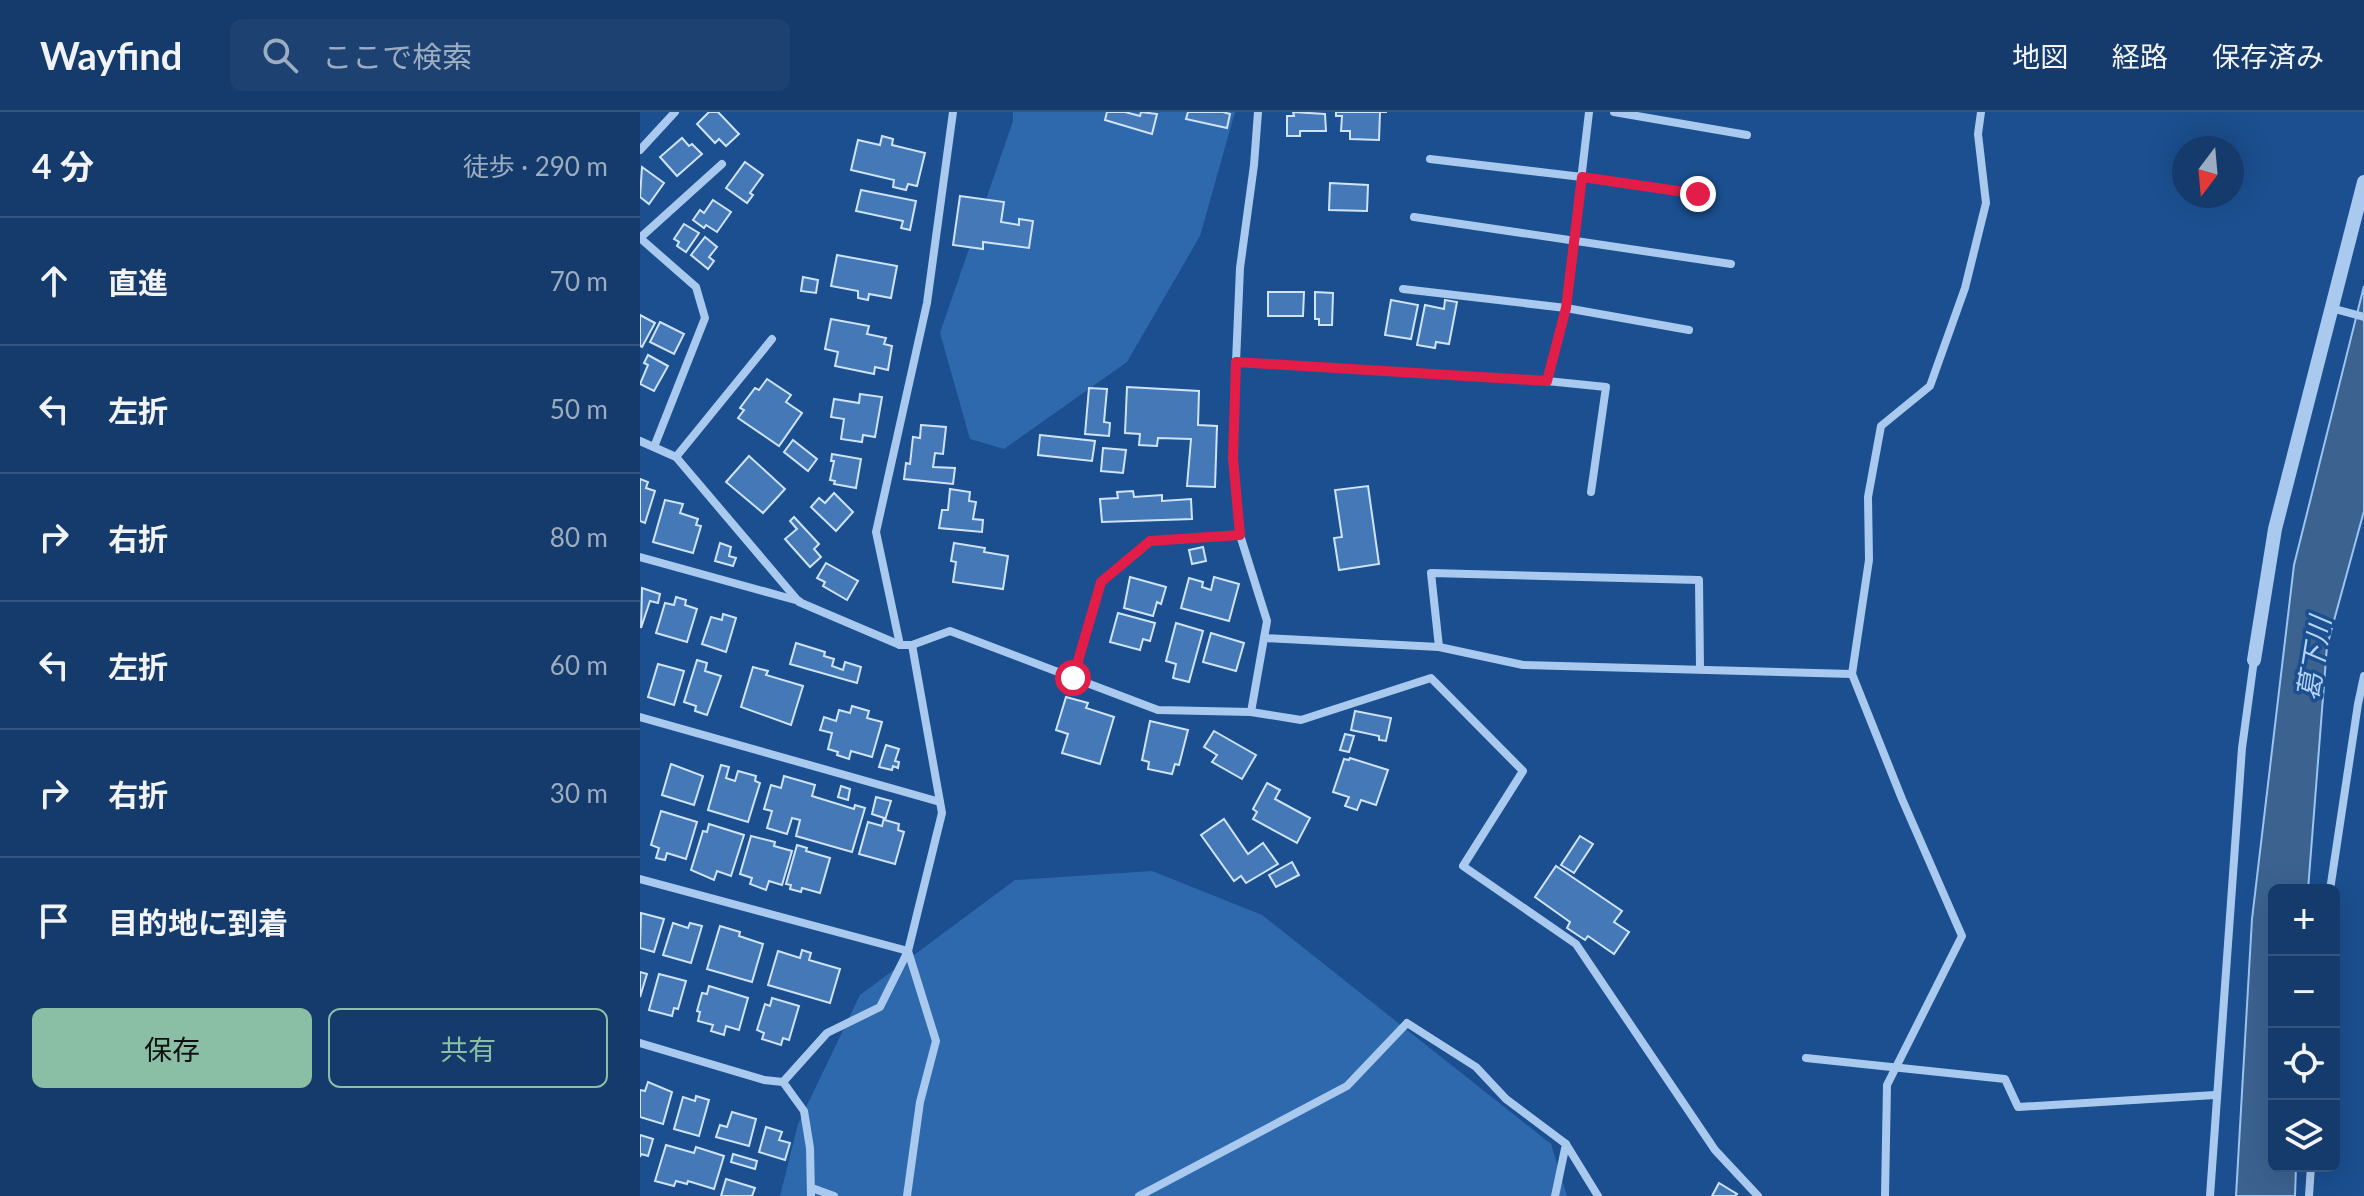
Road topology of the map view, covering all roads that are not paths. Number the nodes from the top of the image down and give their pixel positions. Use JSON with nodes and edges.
{"nodes":[{"id":1,"x":675,"y":112,"type":"edge"},
{"id":2,"x":953,"y":112,"type":"edge"},
{"id":3,"x":1258,"y":112,"type":"edge"},
{"id":4,"x":1589,"y":112,"type":"edge"},
{"id":5,"x":1614,"y":112,"type":"edge"},
{"id":6,"x":1981,"y":112,"type":"edge"},
{"id":7,"x":1747,"y":135,"type":"dead end"},
{"id":8,"x":640,"y":150,"type":"edge"},
{"id":9,"x":1430,"y":159,"type":"dead end"},
{"id":10,"x":722,"y":164,"type":"dead end"},
{"id":11,"x":1582,"y":177,"type":"junction"},
{"id":12,"x":2364,"y":182,"type":"edge"},
{"id":13,"x":1698,"y":194,"type":"dead end"},
{"id":14,"x":1414,"y":217,"type":"dead end"},
{"id":15,"x":640,"y":238,"type":"edge"},
{"id":16,"x":1574,"y":242,"type":"junction"},
{"id":17,"x":1731,"y":264,"type":"dead end"},
{"id":18,"x":1403,"y":289,"type":"dead end"},
{"id":19,"x":1566,"y":308,"type":"junction"},
{"id":20,"x":2339,"y":310,"type":"junction"},
{"id":21,"x":2364,"y":317,"type":"edge"},
{"id":22,"x":1689,"y":330,"type":"dead end"},
{"id":23,"x":772,"y":339,"type":"dead end"},
{"id":24,"x":1236,"y":362,"type":"junction"},
{"id":25,"x":1547,"y":381,"type":"junction"},
{"id":26,"x":640,"y":441,"type":"edge"},
{"id":27,"x":654,"y":447,"type":"junction"},
{"id":28,"x":676,"y":457,"type":"junction"},
{"id":29,"x":1591,"y":492,"type":"dead end"},
{"id":30,"x":1240,"y":535,"type":"junction"},
{"id":31,"x":640,"y":557,"type":"edge"},
{"id":32,"x":799,"y":602,"type":"junction"},
{"id":33,"x":1264,"y":638,"type":"junction"},
{"id":34,"x":900,"y":645,"type":"junction"},
{"id":35,"x":912,"y":645,"type":"junction"},
{"id":36,"x":1439,"y":647,"type":"junction"},
{"id":37,"x":2254,"y":660,"type":"joint"},
{"id":38,"x":1700,"y":669,"type":"junction"},
{"id":39,"x":1852,"y":674,"type":"junction"},
{"id":40,"x":2364,"y":676,"type":"edge"},
{"id":41,"x":1073,"y":678,"type":"junction"},
{"id":42,"x":1251,"y":712,"type":"junction"},
{"id":43,"x":640,"y":717,"type":"edge"},
{"id":44,"x":940,"y":802,"type":"junction"},
{"id":45,"x":640,"y":879,"type":"edge"},
{"id":46,"x":2331,"y":884,"type":"edge"},
{"id":47,"x":908,"y":951,"type":"junction"},
{"id":48,"x":640,"y":1043,"type":"edge"},
{"id":49,"x":1806,"y":1058,"type":"dead end"},
{"id":50,"x":1897,"y":1067,"type":"junction"},
{"id":51,"x":783,"y":1082,"type":"junction"},
{"id":52,"x":2215,"y":1095,"type":"junction"},
{"id":53,"x":1566,"y":1144,"type":"junction"},
{"id":54,"x":2311,"y":1172,"type":"edge"},
{"id":55,"x":812,"y":1192,"type":"edge"},
{"id":56,"x":834,"y":1196,"type":"edge"},
{"id":57,"x":907,"y":1196,"type":"edge"},
{"id":58,"x":1139,"y":1196,"type":"edge"},
{"id":59,"x":1555,"y":1196,"type":"edge"},
{"id":60,"x":1598,"y":1196,"type":"edge"},
{"id":61,"x":1758,"y":1196,"type":"edge"},
{"id":62,"x":1885,"y":1196,"type":"edge"},
{"id":63,"x":2210,"y":1196,"type":"edge"},
{"id":64,"x":2309,"y":1196,"type":"edge"}],
"edges":[{"from":1,"to":8,"type":"street"},
{"from":2,"to":34,"type":"street"},
{"from":3,"to":24,"type":"street"},
{"from":4,"to":11,"type":"street"},
{"from":5,"to":7,"type":"street"},
{"from":6,"to":39,"type":"street"},
{"from":9,"to":11,"type":"street"},
{"from":10,"to":15,"type":"street"},
{"from":11,"to":13,"type":"street"},
{"from":11,"to":16,"type":"street"},
{"from":12,"to":20,"type":"street"},
{"from":14,"to":16,"type":"street"},
{"from":15,"to":27,"type":"street"},
{"from":16,"to":17,"type":"street"},
{"from":16,"to":19,"type":"street"},
{"from":18,"to":19,"type":"street"},
{"from":19,"to":22,"type":"street"},
{"from":19,"to":25,"type":"street"},
{"from":20,"to":21,"type":"street"},
{"from":20,"to":37,"type":"street"},
{"from":23,"to":28,"type":"street"},
{"from":24,"to":25,"type":"street"},
{"from":24,"to":30,"type":"street"},
{"from":25,"to":29,"type":"street"},
{"from":26,"to":27,"type":"street"},
{"from":27,"to":28,"type":"street"},
{"from":28,"to":32,"type":"street"},
{"from":30,"to":33,"type":"street"},
{"from":30,"to":41,"type":"street"},
{"from":31,"to":32,"type":"street"},
{"from":32,"to":34,"type":"street"},
{"from":33,"to":36,"type":"street"},
{"from":33,"to":42,"type":"street"},
{"from":34,"to":35,"type":"street"},
{"from":35,"to":41,"type":"street"},
{"from":35,"to":44,"type":"street"},
{"from":36,"to":38,"type":"street"},
{"from":36,"to":38,"type":"street"},
{"from":37,"to":52,"type":"street"},
{"from":38,"to":39,"type":"street"},
{"from":39,"to":50,"type":"street"},
{"from":40,"to":46,"type":"street"},
{"from":41,"to":42,"type":"street"},
{"from":42,"to":61,"type":"street"},
{"from":43,"to":44,"type":"street"},
{"from":44,"to":47,"type":"street"},
{"from":45,"to":47,"type":"street"},
{"from":47,"to":51,"type":"street"},
{"from":47,"to":57,"type":"street"},
{"from":48,"to":51,"type":"street"},
{"from":49,"to":50,"type":"street"},
{"from":50,"to":52,"type":"street"},
{"from":50,"to":62,"type":"street"},
{"from":51,"to":55,"type":"street"},
{"from":52,"to":63,"type":"street"},
{"from":53,"to":58,"type":"street"},
{"from":53,"to":59,"type":"street"},
{"from":53,"to":60,"type":"street"},
{"from":54,"to":64,"type":"street"},
{"from":55,"to":56,"type":"street"}]}
